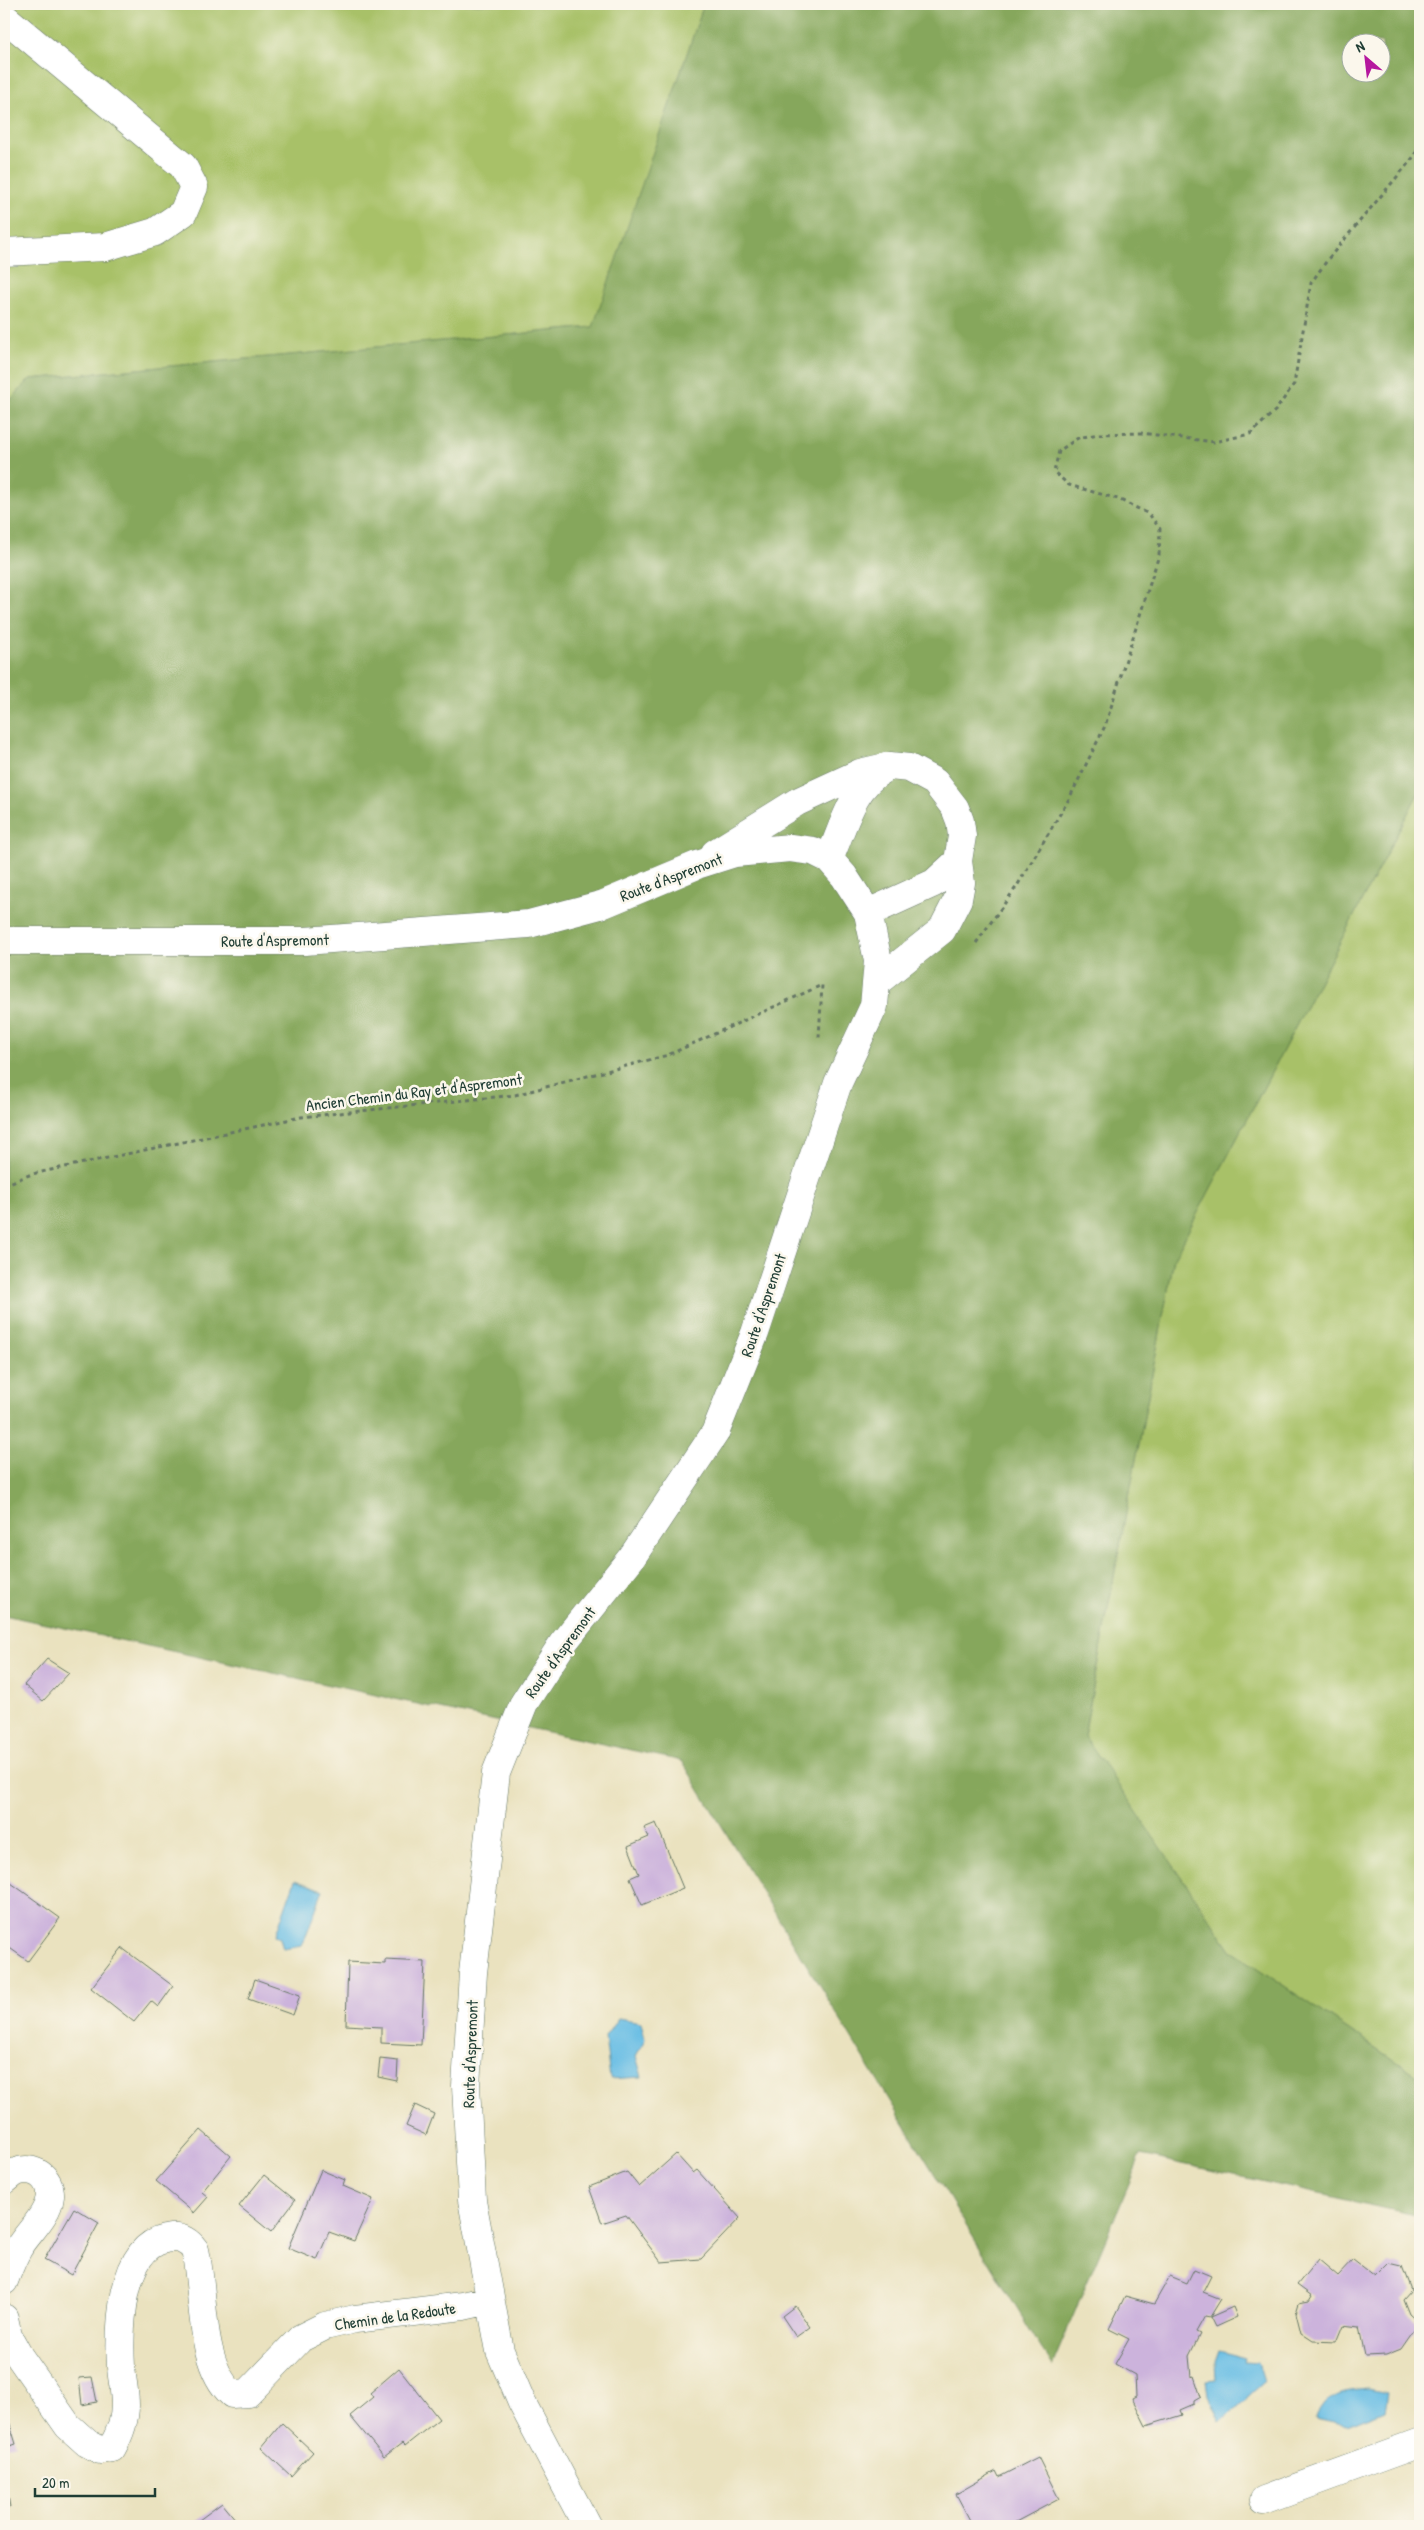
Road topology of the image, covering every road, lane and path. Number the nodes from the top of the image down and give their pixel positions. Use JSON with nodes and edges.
{"nodes":[{"id":1,"x":4,"y":17,"type":"edge"},
{"id":2,"x":1420,"y":146,"type":"edge"},
{"id":3,"x":4,"y":252,"type":"edge"},
{"id":4,"x":890,"y":766,"type":"junction"},
{"id":5,"x":829,"y":859,"type":"junction"},
{"id":6,"x":958,"y":861,"type":"junction"},
{"id":7,"x":697,"y":865,"type":"junction"},
{"id":8,"x":868,"y":913,"type":"junction"},
{"id":9,"x":4,"y":941,"type":"edge"},
{"id":10,"x":973,"y":945,"type":"dead end"},
{"id":11,"x":877,"y":982,"type":"junction"},
{"id":12,"x":819,"y":1044,"type":"dead end"},
{"id":13,"x":4,"y":1185,"type":"edge"},
{"id":14,"x":4,"y":2181,"type":"edge"},
{"id":15,"x":4,"y":2281,"type":"edge"},
{"id":16,"x":490,"y":2300,"type":"junction"},
{"id":17,"x":4,"y":2318,"type":"edge"},
{"id":18,"x":1420,"y":2443,"type":"edge"},
{"id":19,"x":1264,"y":2500,"type":"dead end"},
{"id":20,"x":587,"y":2526,"type":"edge"}],
"edges":[{"from":1,"to":3,"type":"street"},
{"from":2,"to":10,"type":"path"},
{"from":4,"to":5,"type":"street"},
{"from":4,"to":6,"type":"street"},
{"from":4,"to":7,"type":"street"},
{"from":5,"to":7,"type":"street","name":"Route d'Aspremont"},
{"from":5,"to":8,"type":"street","name":"Route d'Aspremont"},
{"from":6,"to":8,"type":"street"},
{"from":6,"to":11,"type":"street"},
{"from":7,"to":9,"type":"street","name":"Route d'Aspremont"},
{"from":8,"to":11,"type":"street","name":"Route d'Aspremont"},
{"from":11,"to":16,"type":"street","name":"Route d'Aspremont"},
{"from":12,"to":13,"type":"path","name":"Ancien Chemin du Ray et d'Aspremont"},
{"from":14,"to":15,"type":"street"},
{"from":16,"to":17,"type":"street","name":"Chemin de la Redoute"},
{"from":16,"to":20,"type":"street","name":"Route d'Aspremont"},
{"from":18,"to":19,"type":"street"}]}
